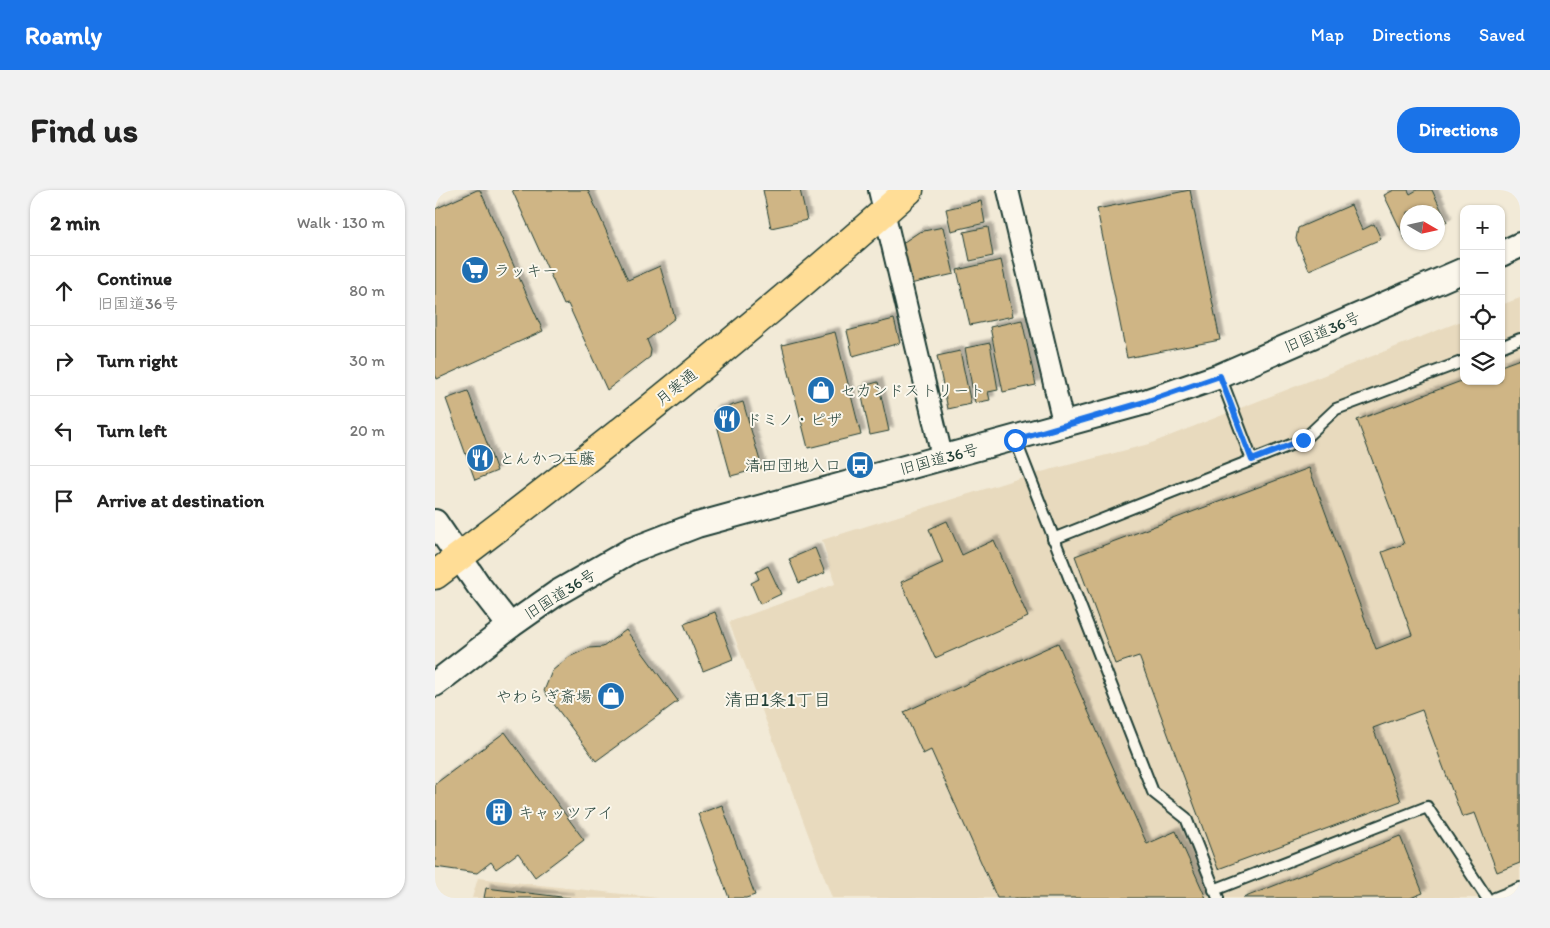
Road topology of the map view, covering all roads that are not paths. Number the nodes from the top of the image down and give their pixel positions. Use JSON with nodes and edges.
{"nodes":[{"id":1,"x":909,"y":190,"type":"edge"},
{"id":2,"x":1008,"y":190,"type":"edge"},
{"id":3,"x":881,"y":201,"type":"edge"},
{"id":4,"x":1520,"y":245,"type":"edge"},
{"id":5,"x":1505,"y":252,"type":"edge"},
{"id":6,"x":1460,"y":272,"type":"edge"},
{"id":7,"x":1520,"y":340,"type":"edge"},
{"id":8,"x":1505,"y":345,"type":"edge"},
{"id":9,"x":1460,"y":362,"type":"edge"},
{"id":10,"x":1220,"y":376,"type":"junction"},
{"id":11,"x":1064,"y":426,"type":"junction"},
{"id":12,"x":1015,"y":440,"type":"junction"},
{"id":13,"x":942,"y":456,"type":"junction"},
{"id":14,"x":1252,"y":460,"type":"junction"},
{"id":15,"x":435,"y":522,"type":"edge"},
{"id":16,"x":1053,"y":539,"type":"junction"},
{"id":17,"x":459,"y":557,"type":"junction"},
{"id":18,"x":435,"y":575,"type":"edge"},
{"id":19,"x":510,"y":626,"type":"junction"},
{"id":20,"x":435,"y":684,"type":"edge"},
{"id":21,"x":1520,"y":888,"type":"edge"},
{"id":22,"x":1216,"y":894,"type":"edge"},
{"id":23,"x":1487,"y":898,"type":"edge"},
{"id":24,"x":1495,"y":898,"type":"edge"}],
"edges":[{"from":1,"to":3,"type":"highway","name":"月寒通"},
{"from":2,"to":11,"type":"street"},
{"from":3,"to":13,"type":"street"},
{"from":3,"to":17,"type":"highway","name":"月寒通"},
{"from":4,"to":5,"type":"street"},
{"from":6,"to":10,"type":"street","name":"旧国道36号"},
{"from":7,"to":8,"type":"lane"},
{"from":9,"to":14,"type":"lane"},
{"from":10,"to":11,"type":"street","name":"旧国道36号"},
{"from":10,"to":14,"type":"lane"},
{"from":11,"to":12,"type":"street","name":"旧国道36号"},
{"from":12,"to":13,"type":"street","name":"旧国道36号"},
{"from":12,"to":16,"type":"lane"},
{"from":13,"to":19,"type":"street","name":"旧国道36号"},
{"from":14,"to":16,"type":"lane"},
{"from":15,"to":17,"type":"street"},
{"from":16,"to":22,"type":"lane"},
{"from":17,"to":18,"type":"highway","name":"月寒通"},
{"from":17,"to":19,"type":"street"},
{"from":19,"to":20,"type":"street","name":"旧国道36号"},
{"from":21,"to":24,"type":"lane"},
{"from":22,"to":23,"type":"lane"}]}
